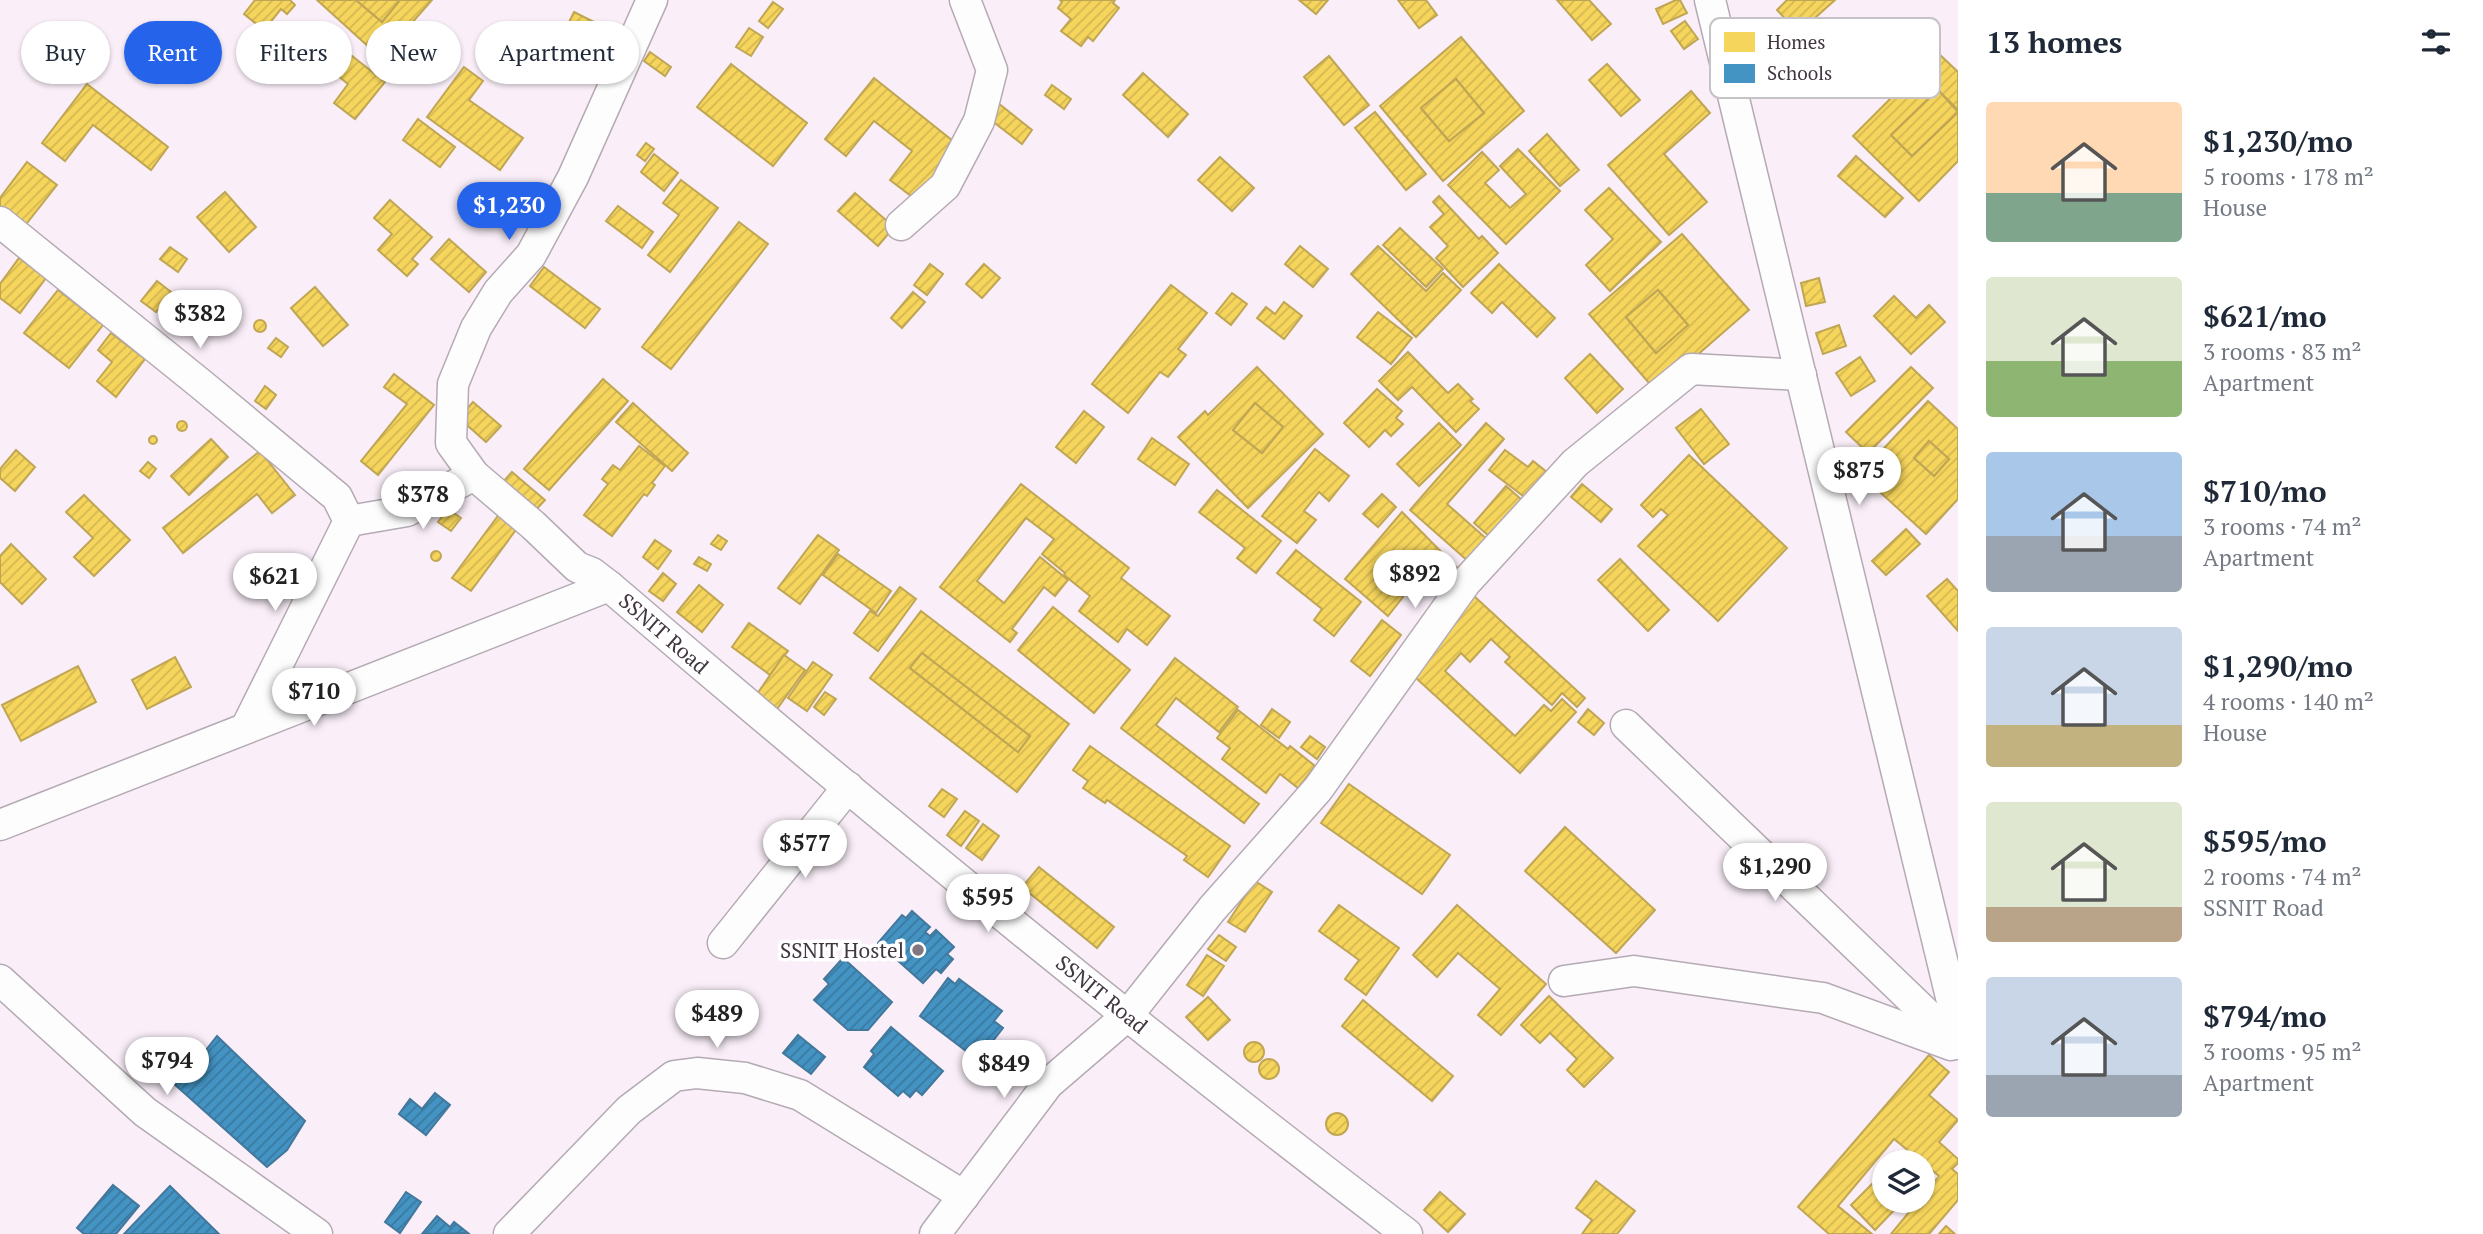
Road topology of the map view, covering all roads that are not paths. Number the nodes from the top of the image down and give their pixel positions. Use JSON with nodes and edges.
{"nodes":[{"id":1,"x":652,"y":0,"type":"edge"},
{"id":2,"x":965,"y":0,"type":"edge"},
{"id":3,"x":1710,"y":0,"type":"edge"},
{"id":4,"x":1714,"y":18,"type":"edge"},
{"id":5,"x":1734,"y":98,"type":"edge"},
{"id":6,"x":0,"y":222,"type":"edge"},
{"id":7,"x":901,"y":225,"type":"dead end"},
{"id":8,"x":1801,"y":375,"type":"junction"},
{"id":9,"x":474,"y":475,"type":"junction"},
{"id":10,"x":349,"y":521,"type":"junction"},
{"id":11,"x":609,"y":586,"type":"junction"},
{"id":12,"x":1626,"y":725,"type":"dead end"},
{"id":13,"x":246,"y":728,"type":"junction"},
{"id":14,"x":848,"y":787,"type":"junction"},
{"id":15,"x":0,"y":825,"type":"edge"},
{"id":16,"x":723,"y":943,"type":"dead end"},
{"id":17,"x":0,"y":980,"type":"edge"},
{"id":18,"x":1564,"y":981,"type":"dead end"},
{"id":19,"x":1127,"y":1016,"type":"junction"},
{"id":20,"x":1958,"y":1026,"type":"edge"},
{"id":21,"x":1958,"y":1046,"type":"edge"},
{"id":22,"x":964,"y":1196,"type":"junction"},
{"id":23,"x":317,"y":1234,"type":"edge"},
{"id":24,"x":509,"y":1234,"type":"edge"},
{"id":25,"x":935,"y":1234,"type":"edge"},
{"id":26,"x":1407,"y":1234,"type":"edge"}],
"edges":[{"from":1,"to":9,"type":"street","name":"SSNIT Road"},
{"from":2,"to":7,"type":"street"},
{"from":3,"to":4,"type":"street"},
{"from":5,"to":8,"type":"street"},
{"from":6,"to":10,"type":"street"},
{"from":8,"to":19,"type":"street"},
{"from":8,"to":20,"type":"street"},
{"from":9,"to":10,"type":"street"},
{"from":9,"to":11,"type":"street","name":"SSNIT Road"},
{"from":10,"to":13,"type":"street"},
{"from":11,"to":13,"type":"street"},
{"from":11,"to":14,"type":"street","name":"SSNIT Road"},
{"from":12,"to":21,"type":"street"},
{"from":13,"to":15,"type":"street"},
{"from":14,"to":16,"type":"street"},
{"from":14,"to":19,"type":"street","name":"SSNIT Road"},
{"from":17,"to":23,"type":"street"},
{"from":18,"to":21,"type":"street"},
{"from":19,"to":22,"type":"street"},
{"from":19,"to":26,"type":"street","name":"SSNIT Road"},
{"from":22,"to":24,"type":"street"},
{"from":22,"to":25,"type":"street"}]}
